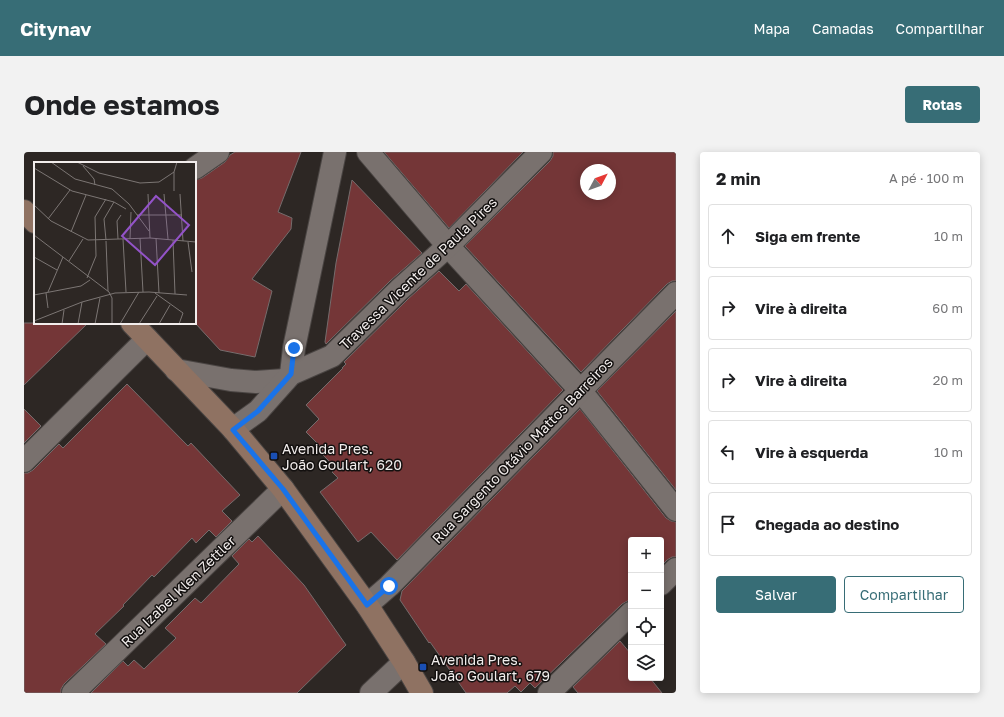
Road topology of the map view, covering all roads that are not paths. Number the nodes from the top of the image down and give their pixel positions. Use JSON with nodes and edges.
{"nodes":[{"id":1,"x":218,"y":152,"type":"edge"},
{"id":2,"x":335,"y":152,"type":"edge"},
{"id":3,"x":368,"y":152,"type":"edge"},
{"id":4,"x":541,"y":152,"type":"edge"},
{"id":5,"x":196,"y":167,"type":"edge"},
{"id":6,"x":24,"y":211,"type":"edge"},
{"id":7,"x":34,"y":221,"type":"edge"},
{"id":8,"x":448,"y":246,"type":"junction"},
{"id":9,"x":676,"y":293,"type":"edge"},
{"id":10,"x":133,"y":324,"type":"edge"},
{"id":11,"x":147,"y":339,"type":"junction"},
{"id":12,"x":176,"y":370,"type":"junction"},
{"id":13,"x":288,"y":377,"type":"junction"},
{"id":14,"x":580,"y":390,"type":"junction"},
{"id":15,"x":233,"y":430,"type":"junction"},
{"id":16,"x":24,"y":461,"type":"edge"},
{"id":17,"x":283,"y":489,"type":"junction"},
{"id":18,"x":676,"y":510,"type":"edge"},
{"id":19,"x":676,"y":569,"type":"edge"},
{"id":20,"x":664,"y":581,"type":"edge"},
{"id":21,"x":367,"y":605,"type":"junction"},
{"id":22,"x":628,"y":616,"type":"edge"},
{"id":23,"x":404,"y":662,"type":"junction"},
{"id":24,"x":73,"y":693,"type":"edge"},
{"id":25,"x":371,"y":693,"type":"edge"},
{"id":26,"x":422,"y":693,"type":"edge"},
{"id":27,"x":549,"y":693,"type":"edge"}],
"edges":[{"from":1,"to":5,"type":"street"},
{"from":2,"to":13,"type":"street"},
{"from":3,"to":8,"type":"street"},
{"from":4,"to":8,"type":"street","name":"Travessa Vicente de Paula Pires"},
{"from":6,"to":7,"type":"main road"},
{"from":8,"to":13,"type":"street","name":"Travessa Vicente de Paula Pires"},
{"from":8,"to":14,"type":"street"},
{"from":9,"to":14,"type":"street","name":"Rua Sargento Otávio Mattos Barreiros"},
{"from":10,"to":11,"type":"main road"},
{"from":11,"to":12,"type":"main road"},
{"from":11,"to":16,"type":"street"},
{"from":12,"to":13,"type":"street","name":"Travessa Vicente de Paula Pires"},
{"from":12,"to":15,"type":"main road"},
{"from":13,"to":15,"type":"street","name":"Travessa Vicente de Paula Pires"},
{"from":14,"to":18,"type":"street"},
{"from":14,"to":21,"type":"street","name":"Rua Sargento Otávio Mattos Barreiros"},
{"from":15,"to":17,"type":"main road"},
{"from":17,"to":21,"type":"main road"},
{"from":17,"to":24,"type":"street","name":"Rua Izabel Klen Zettler"},
{"from":19,"to":20,"type":"street"},
{"from":21,"to":23,"type":"main road"},
{"from":22,"to":27,"type":"street"},
{"from":23,"to":25,"type":"street"},
{"from":23,"to":26,"type":"main road"}]}
